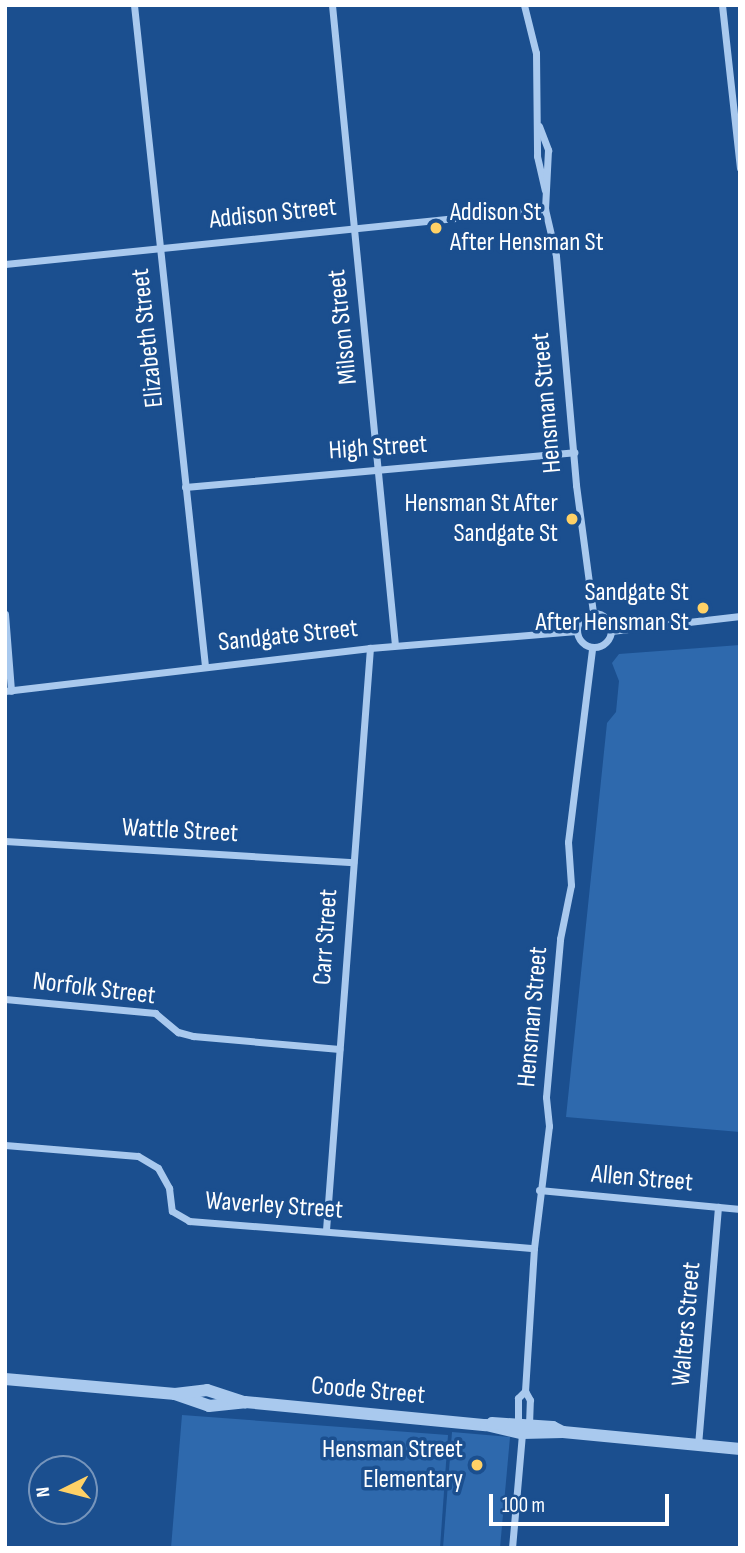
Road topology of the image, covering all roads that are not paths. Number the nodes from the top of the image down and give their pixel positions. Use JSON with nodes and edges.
{"nodes":[{"id":1,"x":134,"y":5,"type":"edge"},
{"id":2,"x":332,"y":5,"type":"edge"},
{"id":3,"x":524,"y":5,"type":"edge"},
{"id":4,"x":722,"y":5,"type":"edge"},
{"id":5,"x":740,"y":168,"type":"edge"},
{"id":6,"x":545,"y":209,"type":"junction"},
{"id":7,"x":354,"y":228,"type":"junction"},
{"id":8,"x":159,"y":247,"type":"junction"},
{"id":9,"x":5,"y":264,"type":"edge"},
{"id":10,"x":574,"y":452,"type":"junction"},
{"id":11,"x":378,"y":467,"type":"junction"},
{"id":12,"x":185,"y":487,"type":"junction"},
{"id":13,"x":593,"y":612,"type":"junction"},
{"id":14,"x":5,"y":614,"type":"edge"},
{"id":15,"x":740,"y":616,"type":"edge"},
{"id":16,"x":576,"y":631,"type":"junction"},
{"id":17,"x":611,"y":631,"type":"junction"},
{"id":18,"x":395,"y":645,"type":"junction"},
{"id":19,"x":370,"y":648,"type":"junction"},
{"id":20,"x":592,"y":648,"type":"junction"},
{"id":21,"x":205,"y":666,"type":"junction"},
{"id":22,"x":8,"y":691,"type":"edge"},
{"id":23,"x":5,"y":841,"type":"edge"},
{"id":24,"x":353,"y":862,"type":"junction"},
{"id":25,"x":5,"y":999,"type":"edge"},
{"id":26,"x":339,"y":1049,"type":"junction"},
{"id":27,"x":5,"y":1145,"type":"edge"},
{"id":28,"x":539,"y":1190,"type":"junction"},
{"id":29,"x":718,"y":1207,"type":"junction"},
{"id":30,"x":740,"y":1209,"type":"edge"},
{"id":31,"x":326,"y":1230,"type":"junction"},
{"id":32,"x":534,"y":1248,"type":"junction"},
{"id":33,"x":5,"y":1380,"type":"edge"},
{"id":34,"x":525,"y":1391,"type":"junction"},
{"id":35,"x":522,"y":1427,"type":"junction"},
{"id":36,"x":698,"y":1445,"type":"junction"},
{"id":37,"x":740,"y":1449,"type":"edge"},
{"id":38,"x":512,"y":1548,"type":"edge"}],
"edges":[{"from":1,"to":8,"type":"street","name":"Elizabeth Street"},
{"from":2,"to":7,"type":"street","name":"Milson Street"},
{"from":3,"to":6,"type":"street","name":"Hensman Street"},
{"from":4,"to":5,"type":"street"},
{"from":6,"to":7,"type":"street","name":"Addison Street"},
{"from":6,"to":10,"type":"street","name":"Hensman Street"},
{"from":7,"to":8,"type":"street","name":"Addison Street"},
{"from":7,"to":11,"type":"street","name":"Milson Street"},
{"from":8,"to":9,"type":"street","name":"Addison Street"},
{"from":8,"to":12,"type":"street","name":"Elizabeth Street"},
{"from":10,"to":11,"type":"street","name":"High Street"},
{"from":10,"to":13,"type":"street","name":"Hensman Street"},
{"from":11,"to":12,"type":"street","name":"High Street"},
{"from":11,"to":18,"type":"street","name":"Milson Street"},
{"from":12,"to":21,"type":"street","name":"Elizabeth Street"},
{"from":13,"to":16,"type":"street"},
{"from":13,"to":17,"type":"street"},
{"from":14,"to":22,"type":"street"},
{"from":15,"to":17,"type":"street"},
{"from":16,"to":18,"type":"street","name":"Sandgate Street"},
{"from":16,"to":20,"type":"street"},
{"from":17,"to":20,"type":"street"},
{"from":18,"to":19,"type":"street","name":"Sandgate Street"},
{"from":19,"to":21,"type":"street","name":"Sandgate Street"},
{"from":19,"to":24,"type":"street","name":"Carr Street"},
{"from":20,"to":28,"type":"street","name":"Hensman Street"},
{"from":21,"to":22,"type":"street","name":"Sandgate Street"},
{"from":23,"to":24,"type":"street","name":"Wattle Street"},
{"from":24,"to":26,"type":"street","name":"Carr Street"},
{"from":25,"to":26,"type":"street","name":"Norfolk Street"},
{"from":26,"to":31,"type":"street","name":"Carr Street"},
{"from":27,"to":31,"type":"street","name":"Waverley Street"},
{"from":28,"to":29,"type":"street","name":"Allen Street"},
{"from":28,"to":32,"type":"street","name":"Hensman Street"},
{"from":29,"to":30,"type":"street","name":"Allen Street"},
{"from":29,"to":36,"type":"street","name":"Walters Street"},
{"from":31,"to":32,"type":"street","name":"Waverley Street"},
{"from":32,"to":34,"type":"street","name":"Hensman Street"},
{"from":33,"to":35,"type":"street","name":"Coode Street"},
{"from":34,"to":35,"type":"street","name":"Hensman Street"},
{"from":34,"to":35,"type":"street","name":"Hensman Street"},
{"from":35,"to":36,"type":"street","name":"Coode Street"},
{"from":35,"to":38,"type":"street","name":"Hensman Street"},
{"from":36,"to":37,"type":"street","name":"Coode Street"}]}
